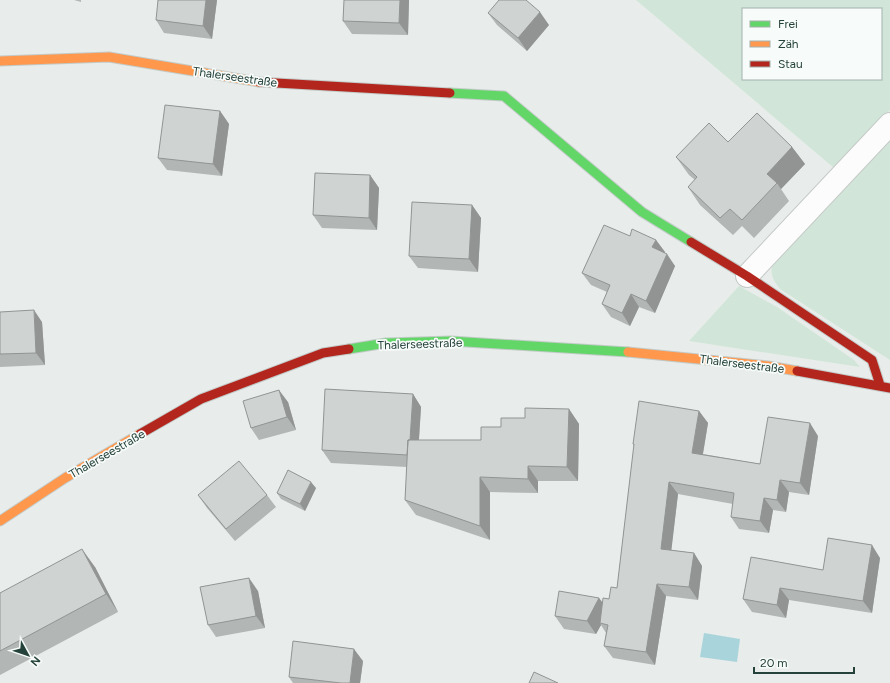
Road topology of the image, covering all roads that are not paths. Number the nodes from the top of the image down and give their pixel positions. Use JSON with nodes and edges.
{"nodes":[{"id":1,"x":0,"y":61,"type":"edge"},
{"id":2,"x":890,"y":124,"type":"edge"},
{"id":3,"x":747,"y":276,"type":"junction"},
{"id":4,"x":880,"y":385,"type":"junction"},
{"id":5,"x":890,"y":388,"type":"edge"},
{"id":6,"x":0,"y":521,"type":"edge"}],
"edges":[{"from":1,"to":3,"type":"street","name":"Thalerseestraße"},
{"from":2,"to":3,"type":"street"},
{"from":3,"to":4,"type":"street","name":"Thalerseestraße"},
{"from":4,"to":5,"type":"street","name":"Thalerseestraße"},
{"from":4,"to":6,"type":"street","name":"Thalerseestraße"}]}
